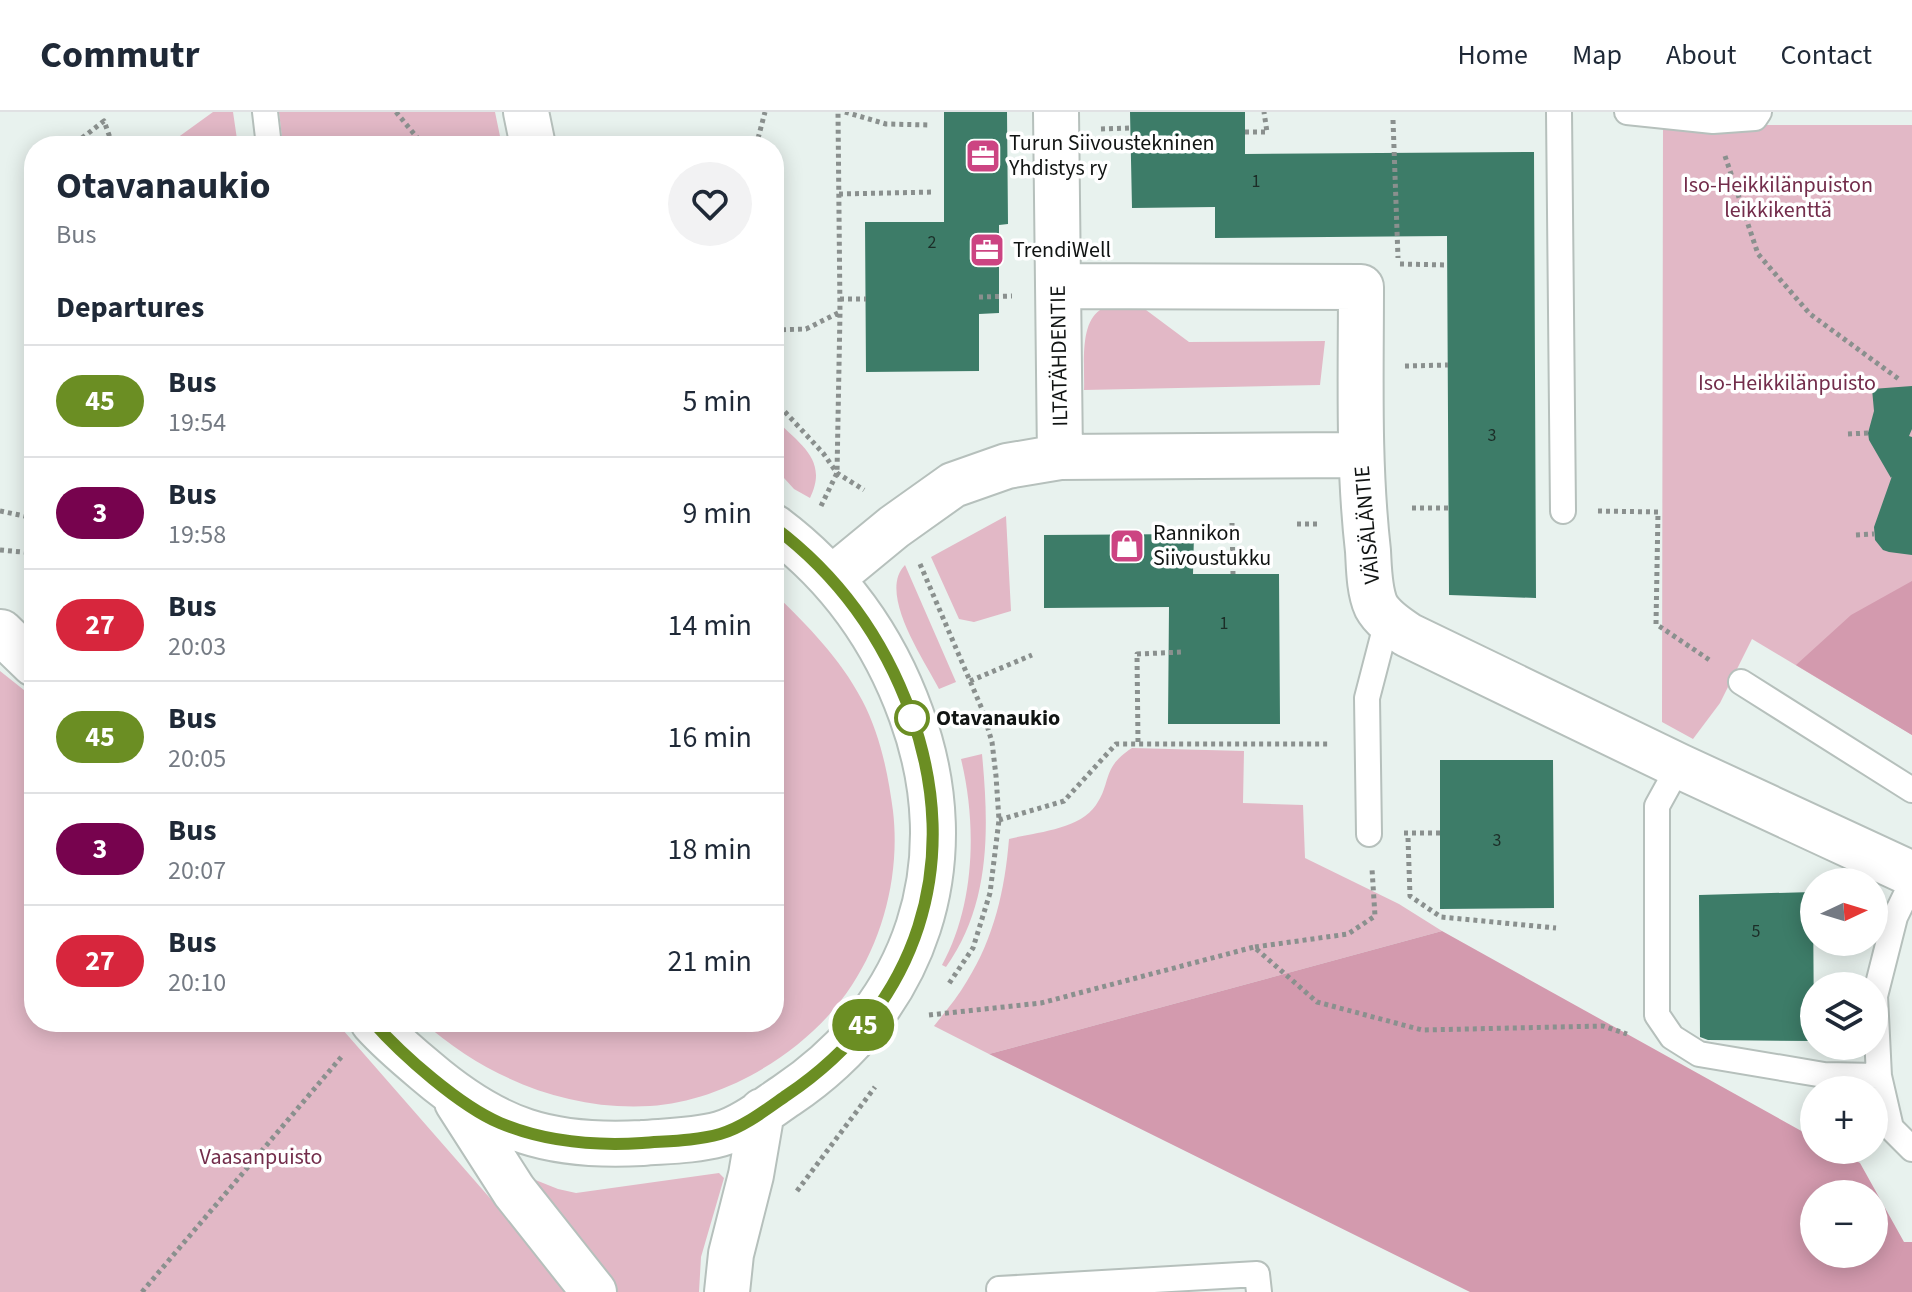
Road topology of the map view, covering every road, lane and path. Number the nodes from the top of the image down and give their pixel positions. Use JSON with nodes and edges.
{"nodes":[{"id":1,"x":265,"y":112,"type":"edge"},
{"id":2,"x":396,"y":112,"type":"edge"},
{"id":3,"x":526,"y":112,"type":"edge"},
{"id":4,"x":765,"y":112,"type":"edge"},
{"id":5,"x":838,"y":112,"type":"edge"},
{"id":6,"x":845,"y":112,"type":"edge"},
{"id":7,"x":1264,"y":112,"type":"edge"},
{"id":8,"x":1559,"y":112,"type":"edge"},
{"id":9,"x":1627,"y":112,"type":"edge"},
{"id":10,"x":1759,"y":112,"type":"edge"},
{"id":11,"x":1074,"y":120,"type":"edge"},
{"id":12,"x":1393,"y":120,"type":"dead end"},
{"id":13,"x":1713,"y":121,"type":"junction"},
{"id":14,"x":931,"y":125,"type":"dead end"},
{"id":15,"x":1130,"y":128,"type":"dead end"},
{"id":16,"x":1245,"y":132,"type":"dead end"},
{"id":17,"x":85,"y":136,"type":"edge"},
{"id":18,"x":109,"y":136,"type":"edge"},
{"id":19,"x":268,"y":136,"type":"edge"},
{"id":20,"x":416,"y":136,"type":"edge"},
{"id":21,"x":531,"y":136,"type":"edge"},
{"id":22,"x":759,"y":136,"type":"edge"},
{"id":23,"x":934,"y":192,"type":"dead end"},
{"id":24,"x":839,"y":194,"type":"junction"},
{"id":25,"x":1383,"y":245,"type":"dead end"},
{"id":26,"x":1399,"y":264,"type":"dead end"},
{"id":27,"x":1447,"y":265,"type":"dead end"},
{"id":28,"x":1058,"y":286,"type":"junction"},
{"id":29,"x":999,"y":296,"type":"dead end"},
{"id":30,"x":979,"y":297,"type":"dead end"},
{"id":31,"x":840,"y":299,"type":"junction"},
{"id":32,"x":866,"y":299,"type":"dead end"},
{"id":33,"x":840,"y":312,"type":"junction"},
{"id":34,"x":784,"y":330,"type":"edge"},
{"id":35,"x":1448,"y":365,"type":"dead end"},
{"id":36,"x":1403,"y":366,"type":"dead end"},
{"id":37,"x":1900,"y":380,"type":"dead end"},
{"id":38,"x":784,"y":411,"type":"edge"},
{"id":39,"x":1868,"y":433,"type":"dead end"},
{"id":40,"x":1848,"y":434,"type":"dead end"},
{"id":41,"x":1361,"y":455,"type":"junction"},
{"id":42,"x":1060,"y":457,"type":"junction"},
{"id":43,"x":837,"y":473,"type":"junction"},
{"id":44,"x":870,"y":494,"type":"dead end"},
{"id":45,"x":1403,"y":508,"type":"dead end"},
{"id":46,"x":1448,"y":508,"type":"dead end"},
{"id":47,"x":0,"y":511,"type":"edge"},
{"id":48,"x":1563,"y":511,"type":"joint"},
{"id":49,"x":24,"y":516,"type":"edge"},
{"id":50,"x":1232,"y":523,"type":"dead end"},
{"id":51,"x":1874,"y":534,"type":"dead end"},
{"id":52,"x":1856,"y":535,"type":"dead end"},
{"id":53,"x":784,"y":536,"type":"edge"},
{"id":54,"x":0,"y":550,"type":"edge"},
{"id":55,"x":24,"y":552,"type":"edge"},
{"id":56,"x":1233,"y":574,"type":"dead end"},
{"id":57,"x":832,"y":578,"type":"junction"},
{"id":58,"x":1387,"y":621,"type":"junction"},
{"id":59,"x":0,"y":632,"type":"edge"},
{"id":60,"x":24,"y":634,"type":"edge"},
{"id":61,"x":1183,"y":652,"type":"dead end"},
{"id":62,"x":24,"y":655,"type":"edge"},
{"id":63,"x":1032,"y":655,"type":"dead end"},
{"id":64,"x":970,"y":681,"type":"dead end"},
{"id":65,"x":1741,"y":682,"type":"joint"},
{"id":66,"x":1138,"y":742,"type":"junction"},
{"id":67,"x":1368,"y":744,"type":"junction"},
{"id":68,"x":1679,"y":766,"type":"junction"},
{"id":69,"x":1912,"y":790,"type":"edge"},
{"id":70,"x":999,"y":820,"type":"dead end"},
{"id":71,"x":1440,"y":833,"type":"dead end"},
{"id":72,"x":1369,"y":834,"type":"joint"},
{"id":73,"x":1912,"y":874,"type":"edge"},
{"id":74,"x":1912,"y":882,"type":"edge"},
{"id":75,"x":1556,"y":928,"type":"dead end"},
{"id":76,"x":1254,"y":947,"type":"junction"},
{"id":77,"x":929,"y":1015,"type":"dead end"},
{"id":78,"x":366,"y":1032,"type":"edge"},
{"id":79,"x":384,"y":1032,"type":"edge"},
{"id":80,"x":1672,"y":1037,"type":"junction"},
{"id":81,"x":1879,"y":1076,"type":"joint"},
{"id":82,"x":451,"y":1093,"type":"junction"},
{"id":83,"x":762,"y":1111,"type":"junction"},
{"id":84,"x":1888,"y":1115,"type":"edge"},
{"id":85,"x":1912,"y":1149,"type":"edge"},
{"id":86,"x":999,"y":1289,"type":"dead end"},
{"id":87,"x":142,"y":1292,"type":"edge"},
{"id":88,"x":594,"y":1292,"type":"edge"},
{"id":89,"x":727,"y":1292,"type":"edge"},
{"id":90,"x":1259,"y":1292,"type":"edge"}],
"edges":[{"from":1,"to":19,"type":"lane"},
{"from":2,"to":20,"type":"path"},
{"from":3,"to":21,"type":"street"},
{"from":4,"to":22,"type":"path"},
{"from":5,"to":24,"type":"path"},
{"from":6,"to":14,"type":"path"},
{"from":7,"to":16,"type":"path"},
{"from":8,"to":48,"type":"lane"},
{"from":9,"to":13,"type":"lane"},
{"from":10,"to":13,"type":"lane"},
{"from":11,"to":15,"type":"path"},
{"from":11,"to":28,"type":"street","name":"ILTATÄHDENTIE"},
{"from":12,"to":25,"type":"path"},
{"from":13,"to":37,"type":"path"},
{"from":17,"to":18,"type":"path"},
{"from":23,"to":24,"type":"path"},
{"from":24,"to":31,"type":"path"},
{"from":26,"to":27,"type":"path"},
{"from":28,"to":41,"type":"street"},
{"from":28,"to":42,"type":"street","name":"ILTATÄHDENTIE"},
{"from":29,"to":30,"type":"path"},
{"from":31,"to":32,"type":"path"},
{"from":31,"to":33,"type":"path"},
{"from":33,"to":34,"type":"path"},
{"from":33,"to":43,"type":"path"},
{"from":35,"to":36,"type":"path"},
{"from":38,"to":43,"type":"path"},
{"from":39,"to":40,"type":"path"},
{"from":41,"to":42,"type":"street","name":"VÄISÄLÄNTIE"},
{"from":41,"to":58,"type":"street","name":"VÄISÄLÄNTIE"},
{"from":42,"to":57,"type":"street","name":"VÄISÄLÄNTIE"},
{"from":43,"to":44,"type":"path"},
{"from":45,"to":46,"type":"path"},
{"from":47,"to":49,"type":"path"},
{"from":48,"to":65,"type":"path"},
{"from":50,"to":56,"type":"path"},
{"from":51,"to":52,"type":"path"},
{"from":53,"to":57,"type":"street"},
{"from":54,"to":55,"type":"path"},
{"from":57,"to":83,"type":"street"},
{"from":58,"to":67,"type":"lane"},
{"from":58,"to":68,"type":"street"},
{"from":59,"to":60,"type":"street"},
{"from":59,"to":62,"type":"street"},
{"from":61,"to":66,"type":"path"},
{"from":63,"to":64,"type":"path"},
{"from":65,"to":69,"type":"lane"},
{"from":66,"to":67,"type":"path"},
{"from":66,"to":70,"type":"path"},
{"from":67,"to":72,"type":"lane"},
{"from":68,"to":73,"type":"street"},
{"from":68,"to":80,"type":"lane"},
{"from":71,"to":75,"type":"path"},
{"from":72,"to":76,"type":"path"},
{"from":74,"to":81,"type":"lane"},
{"from":76,"to":77,"type":"path"},
{"from":76,"to":80,"type":"path"},
{"from":78,"to":87,"type":"path"},
{"from":79,"to":82,"type":"street"},
{"from":80,"to":81,"type":"lane"},
{"from":82,"to":83,"type":"street"},
{"from":82,"to":88,"type":"street"},
{"from":83,"to":89,"type":"street"},
{"from":84,"to":85,"type":"lane"},
{"from":86,"to":90,"type":"lane"}]}
